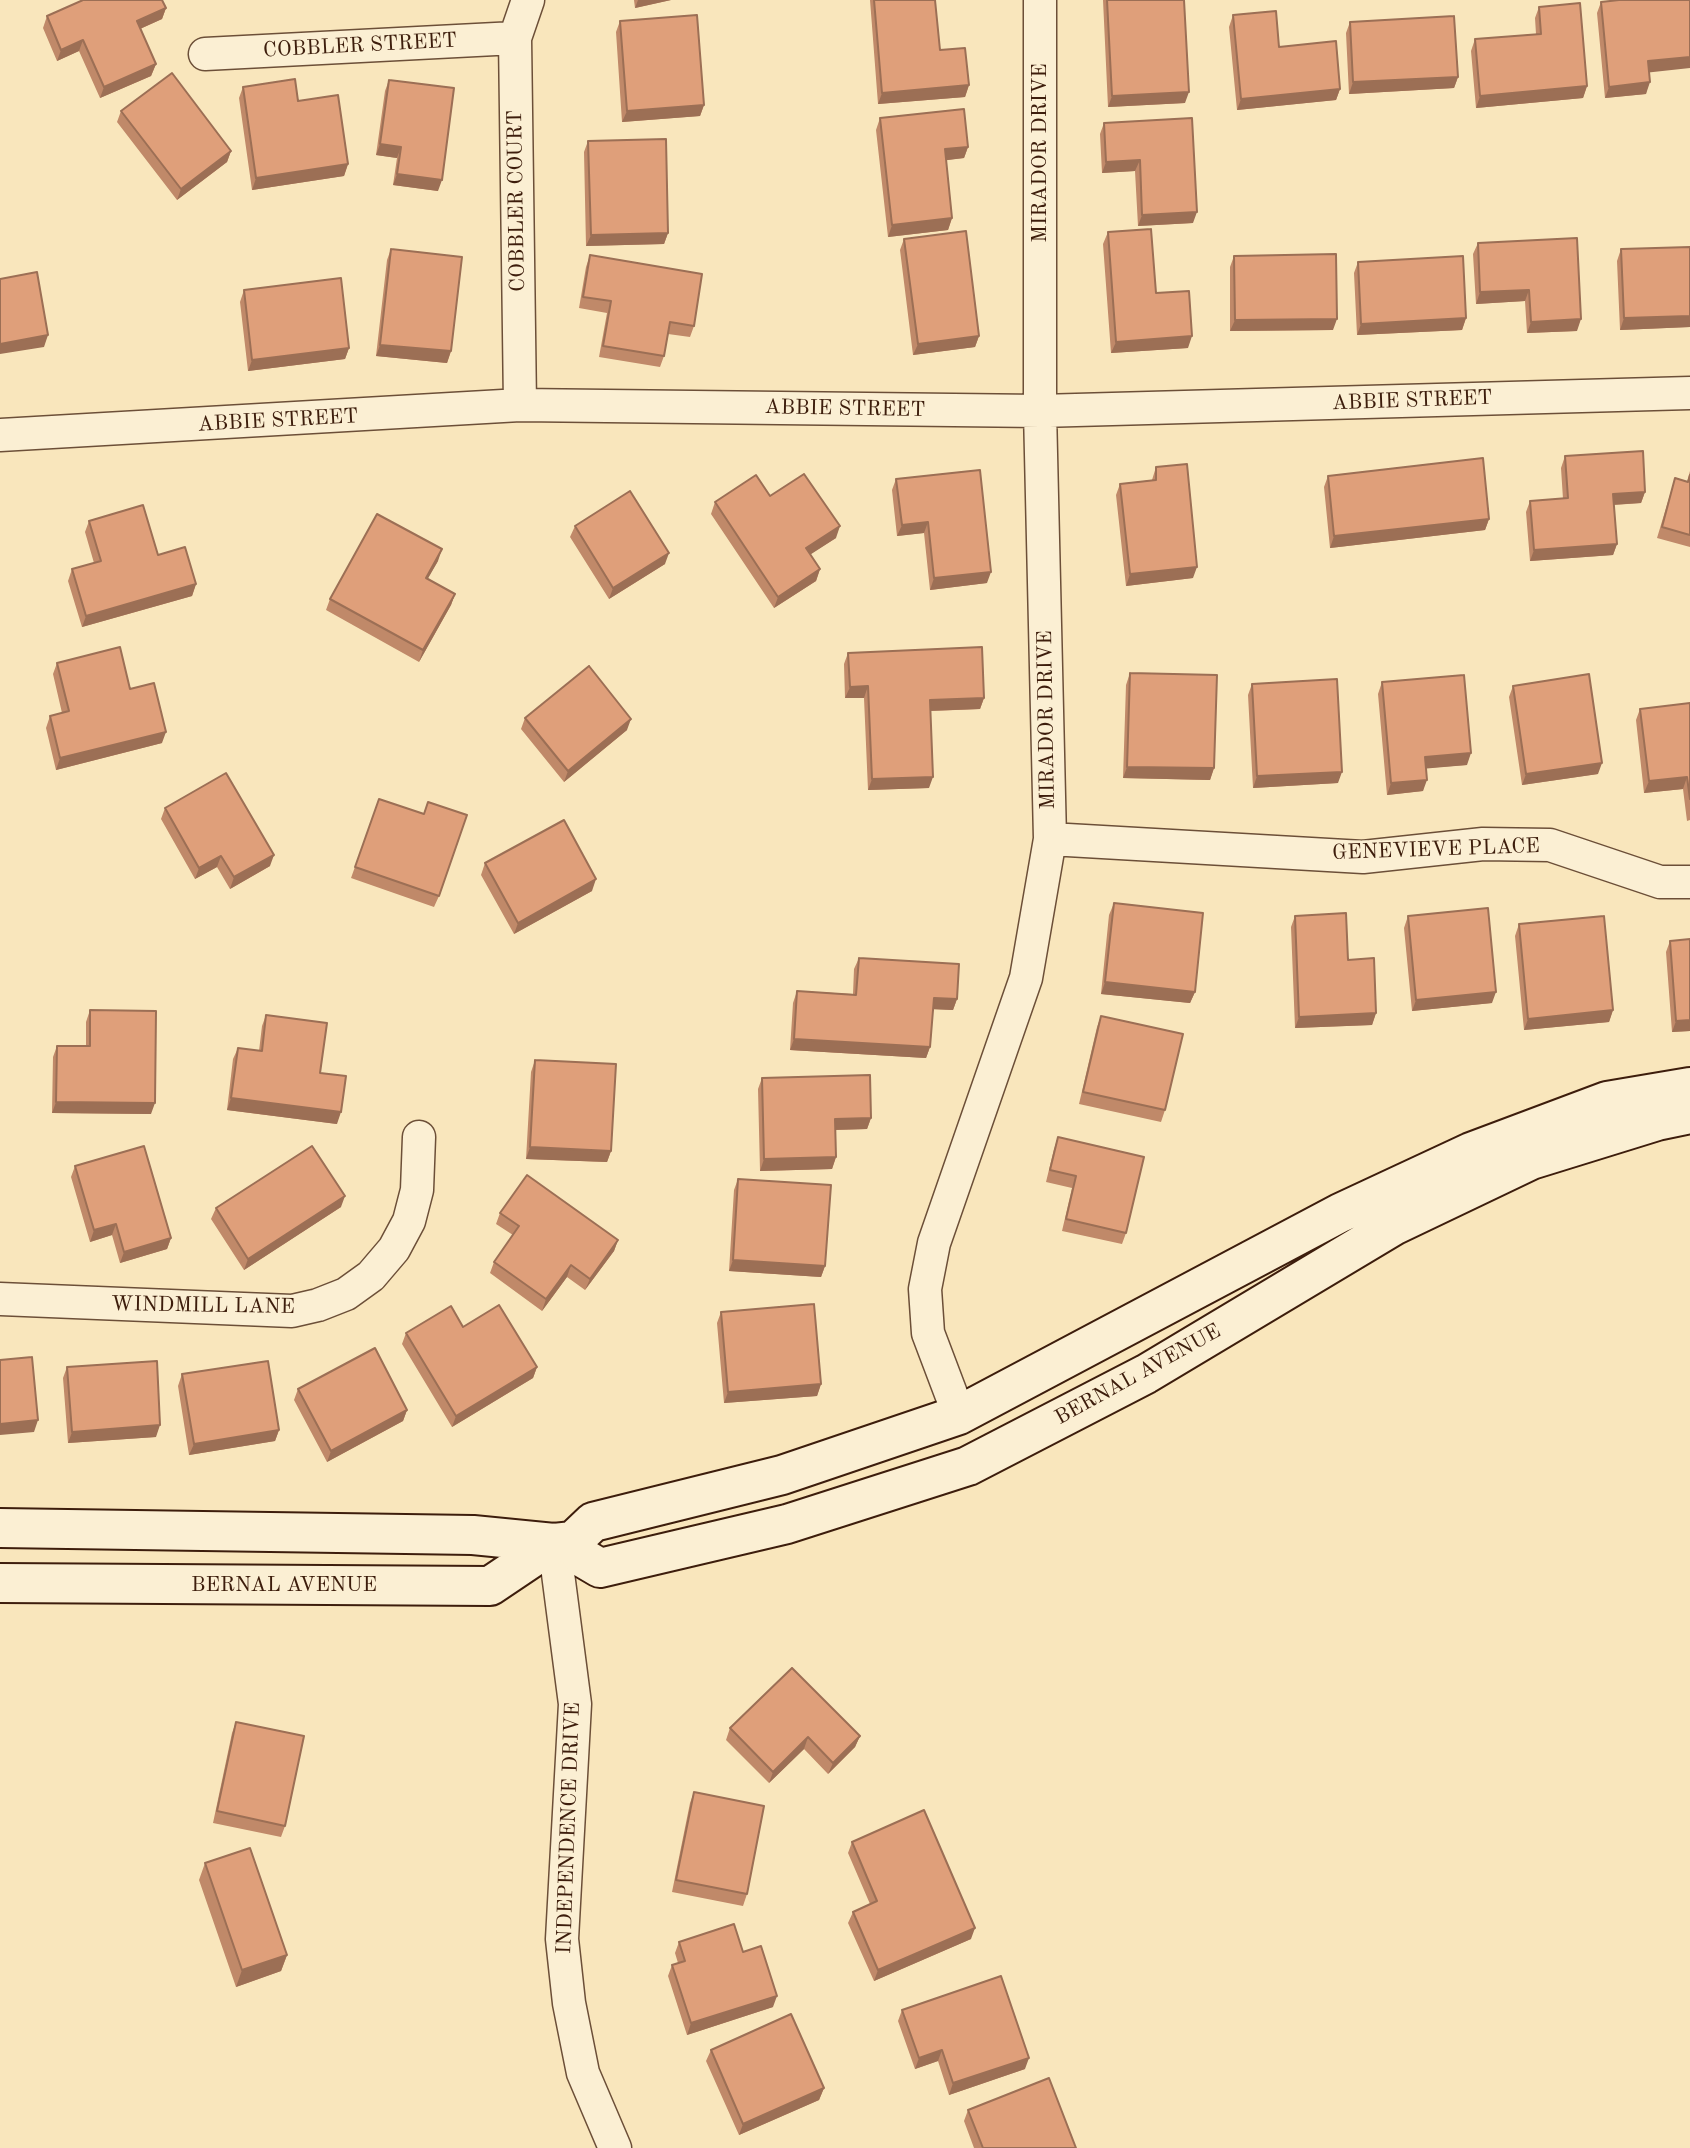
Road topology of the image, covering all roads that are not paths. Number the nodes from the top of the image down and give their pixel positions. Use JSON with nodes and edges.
{"nodes":[{"id":1,"x":528,"y":0,"type":"edge"},
{"id":2,"x":1040,"y":0,"type":"edge"},
{"id":3,"x":515,"y":38,"type":"junction"},
{"id":4,"x":205,"y":54,"type":"dead end"},
{"id":5,"x":1690,"y":393,"type":"edge"},
{"id":6,"x":520,"y":405,"type":"junction"},
{"id":7,"x":1040,"y":411,"type":"junction"},
{"id":8,"x":0,"y":435,"type":"edge"},
{"id":9,"x":1050,"y":839,"type":"junction"},
{"id":10,"x":1690,"y":882,"type":"edge"},
{"id":11,"x":1690,"y":1087,"type":"edge"},
{"id":12,"x":1690,"y":1114,"type":"edge"},
{"id":13,"x":419,"y":1138,"type":"dead end"},
{"id":14,"x":0,"y":1299,"type":"edge"},
{"id":15,"x":959,"y":1415,"type":"junction"},
{"id":16,"x":0,"y":1528,"type":"edge"},
{"id":17,"x":564,"y":1542,"type":"junction"},
{"id":18,"x":0,"y":1583,"type":"edge"},
{"id":19,"x":615,"y":2148,"type":"edge"}],
"edges":[{"from":1,"to":3,"type":"street","name":"COBBLER COURT"},
{"from":2,"to":7,"type":"street","name":"MIRADOR DRIVE"},
{"from":3,"to":4,"type":"street","name":"COBBLER STREET"},
{"from":3,"to":6,"type":"street","name":"COBBLER COURT"},
{"from":5,"to":7,"type":"street","name":"ABBIE STREET"},
{"from":6,"to":7,"type":"street","name":"ABBIE STREET"},
{"from":6,"to":8,"type":"street","name":"ABBIE STREET"},
{"from":7,"to":9,"type":"street","name":"MIRADOR DRIVE"},
{"from":9,"to":10,"type":"street","name":"GENEVIEVE PLACE"},
{"from":9,"to":15,"type":"street","name":"MIRADOR DRIVE"},
{"from":11,"to":15,"type":"main road","name":"BERNAL AVENUE"},
{"from":12,"to":17,"type":"main road","name":"BERNAL AVENUE"},
{"from":13,"to":14,"type":"street","name":"WINDMILL LANE"},
{"from":15,"to":17,"type":"main road","name":"BERNAL AVENUE"},
{"from":16,"to":17,"type":"main road"},
{"from":17,"to":18,"type":"main road","name":"BERNAL AVENUE"},
{"from":17,"to":19,"type":"street","name":"INDEPENDENCE DRIVE"}]}
